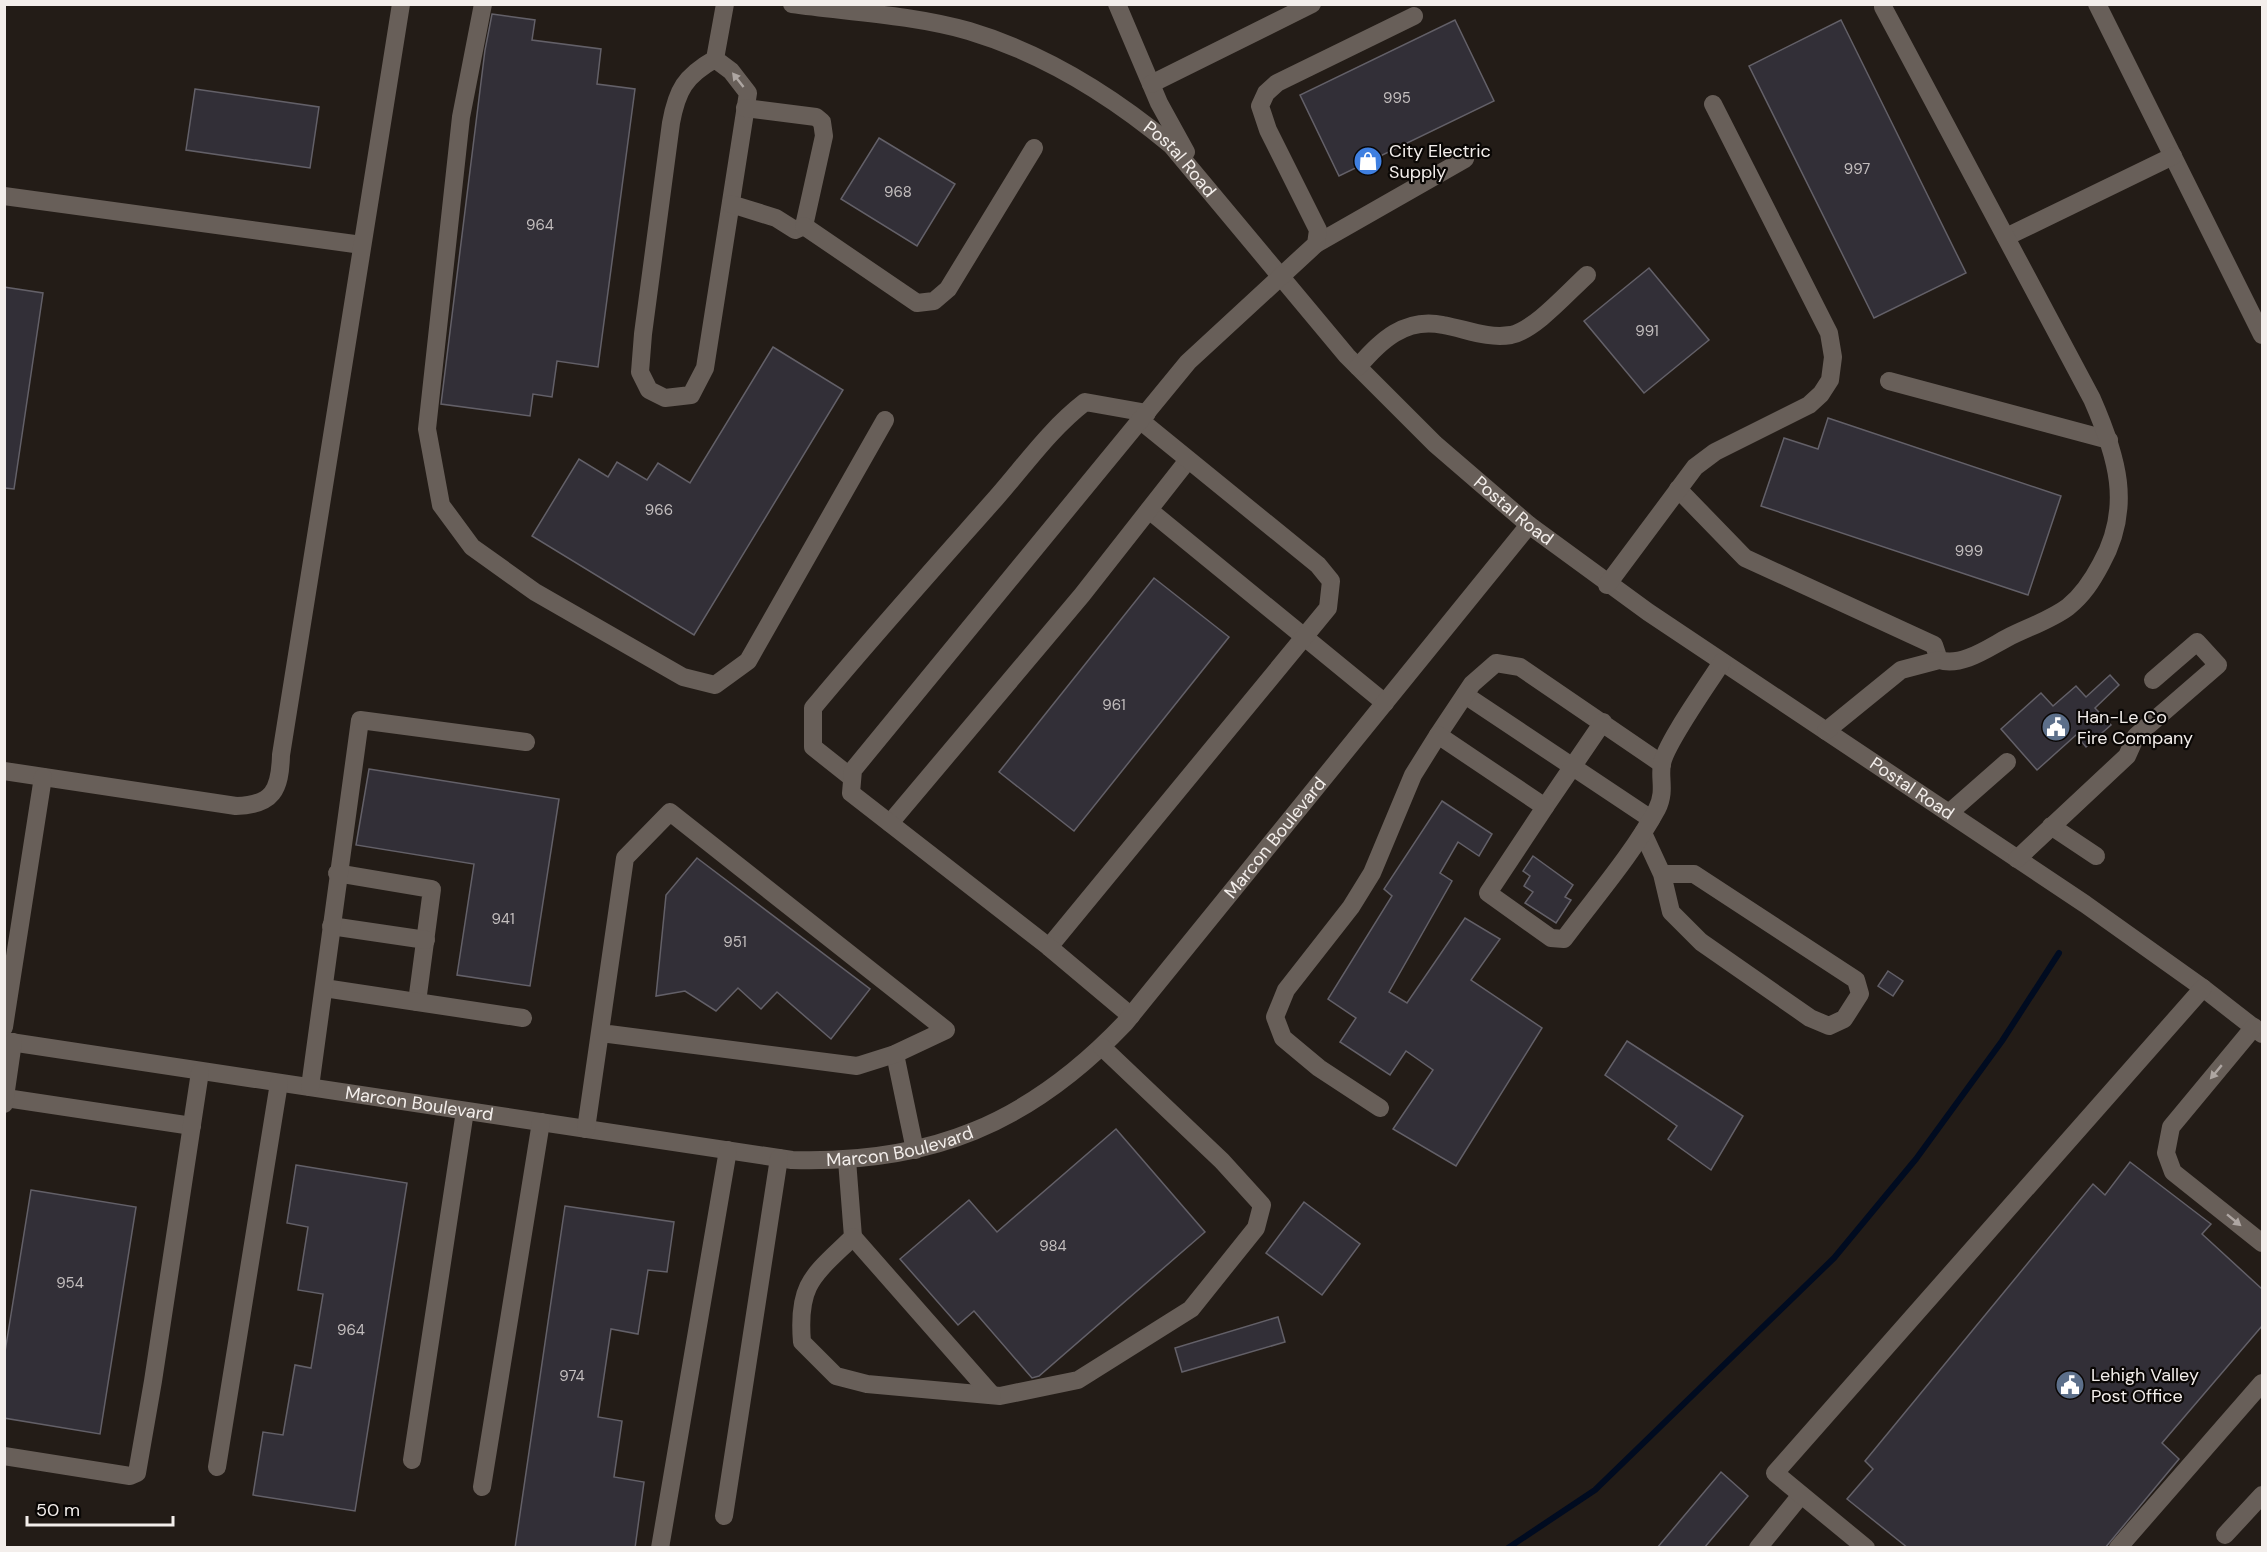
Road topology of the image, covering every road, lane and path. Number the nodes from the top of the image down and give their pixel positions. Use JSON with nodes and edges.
{"nodes":[{"id":1,"x":401,"y":4,"type":"edge"},
{"id":2,"x":483,"y":4,"type":"edge"},
{"id":3,"x":725,"y":4,"type":"edge"},
{"id":4,"x":792,"y":4,"type":"edge"},
{"id":5,"x":1117,"y":4,"type":"edge"},
{"id":6,"x":1312,"y":4,"type":"edge"},
{"id":7,"x":2097,"y":4,"type":"edge"},
{"id":8,"x":1883,"y":7,"type":"dead end"},
{"id":9,"x":1414,"y":16,"type":"dead end"},
{"id":10,"x":715,"y":59,"type":"junction"},
{"id":11,"x":1151,"y":84,"type":"junction"},
{"id":12,"x":1713,"y":104,"type":"dead end"},
{"id":13,"x":746,"y":108,"type":"junction"},
{"id":14,"x":1034,"y":148,"type":"dead end"},
{"id":15,"x":2173,"y":156,"type":"junction"},
{"id":16,"x":1465,"y":159,"type":"dead end"},
{"id":17,"x":1198,"y":176,"type":"junction"},
{"id":18,"x":4,"y":196,"type":"edge"},
{"id":19,"x":731,"y":204,"type":"junction"},
{"id":20,"x":804,"y":226,"type":"junction"},
{"id":21,"x":2006,"y":237,"type":"junction"},
{"id":22,"x":1316,"y":244,"type":"junction"},
{"id":23,"x":362,"y":245,"type":"junction"},
{"id":24,"x":1587,"y":276,"type":"dead end"},
{"id":25,"x":1280,"y":277,"type":"junction"},
{"id":26,"x":2262,"y":335,"type":"edge"},
{"id":27,"x":1358,"y":368,"type":"junction"},
{"id":28,"x":1889,"y":381,"type":"dead end"},
{"id":29,"x":1144,"y":417,"type":"junction"},
{"id":30,"x":885,"y":420,"type":"dead end"},
{"id":31,"x":2109,"y":440,"type":"junction"},
{"id":32,"x":1188,"y":460,"type":"junction"},
{"id":33,"x":1678,"y":489,"type":"junction"},
{"id":34,"x":1149,"y":510,"type":"junction"},
{"id":35,"x":1529,"y":525,"type":"junction"},
{"id":36,"x":1607,"y":585,"type":"junction"},
{"id":37,"x":1305,"y":636,"type":"junction"},
{"id":38,"x":1939,"y":660,"type":"junction"},
{"id":39,"x":1722,"y":662,"type":"junction"},
{"id":40,"x":2153,"y":680,"type":"dead end"},
{"id":41,"x":1465,"y":695,"type":"junction"},
{"id":42,"x":1385,"y":703,"type":"junction"},
{"id":43,"x":1603,"y":722,"type":"junction"},
{"id":44,"x":1826,"y":731,"type":"junction"},
{"id":45,"x":1438,"y":735,"type":"junction"},
{"id":46,"x":526,"y":742,"type":"dead end"},
{"id":47,"x":2007,"y":762,"type":"dead end"},
{"id":48,"x":1662,"y":764,"type":"junction"},
{"id":49,"x":1572,"y":767,"type":"junction"},
{"id":50,"x":4,"y":771,"type":"edge"},
{"id":51,"x":43,"y":777,"type":"junction"},
{"id":52,"x":852,"y":778,"type":"junction"},
{"id":53,"x":1545,"y":807,"type":"junction"},
{"id":54,"x":1949,"y":813,"type":"junction"},
{"id":55,"x":890,"y":824,"type":"junction"},
{"id":56,"x":1647,"y":826,"type":"junction"},
{"id":57,"x":2051,"y":826,"type":"junction"},
{"id":58,"x":2096,"y":856,"type":"dead end"},
{"id":59,"x":2017,"y":859,"type":"junction"},
{"id":60,"x":337,"y":873,"type":"junction"},
{"id":61,"x":1662,"y":874,"type":"junction"},
{"id":62,"x":331,"y":926,"type":"junction"},
{"id":63,"x":426,"y":940,"type":"junction"},
{"id":64,"x":1049,"y":947,"type":"junction"},
{"id":65,"x":324,"y":988,"type":"junction"},
{"id":66,"x":2204,"y":988,"type":"junction"},
{"id":67,"x":417,"y":1002,"type":"junction"},
{"id":68,"x":1131,"y":1016,"type":"junction"},
{"id":69,"x":523,"y":1018,"type":"dead end"},
{"id":70,"x":2258,"y":1030,"type":"edge"},
{"id":71,"x":601,"y":1033,"type":"junction"},
{"id":72,"x":7,"y":1037,"type":"edge"},
{"id":73,"x":1102,"y":1047,"type":"junction"},
{"id":74,"x":895,"y":1054,"type":"junction"},
{"id":75,"x":200,"y":1072,"type":"junction"},
{"id":76,"x":279,"y":1083,"type":"junction"},
{"id":77,"x":310,"y":1087,"type":"junction"},
{"id":78,"x":5,"y":1101,"type":"edge"},
{"id":79,"x":1380,"y":1108,"type":"dead end"},
{"id":80,"x":465,"y":1111,"type":"junction"},
{"id":81,"x":541,"y":1122,"type":"junction"},
{"id":82,"x":192,"y":1126,"type":"junction"},
{"id":83,"x":586,"y":1129,"type":"junction"},
{"id":84,"x":728,"y":1150,"type":"junction"},
{"id":85,"x":915,"y":1150,"type":"junction"},
{"id":86,"x":779,"y":1158,"type":"junction"},
{"id":87,"x":847,"y":1160,"type":"junction"},
{"id":88,"x":853,"y":1237,"type":"junction"},
{"id":89,"x":2262,"y":1243,"type":"edge"},
{"id":90,"x":2262,"y":1383,"type":"edge"},
{"id":91,"x":992,"y":1395,"type":"junction"},
{"id":92,"x":4,"y":1456,"type":"edge"},
{"id":93,"x":412,"y":1460,"type":"dead end"},
{"id":94,"x":217,"y":1467,"type":"dead end"},
{"id":95,"x":482,"y":1487,"type":"dead end"},
{"id":96,"x":1801,"y":1495,"type":"junction"},
{"id":97,"x":2260,"y":1504,"type":"edge"},
{"id":98,"x":724,"y":1516,"type":"dead end"},
{"id":99,"x":2225,"y":1535,"type":"dead end"},
{"id":100,"x":660,"y":1548,"type":"edge"},
{"id":101,"x":1758,"y":1548,"type":"edge"},
{"id":102,"x":1866,"y":1548,"type":"edge"},
{"id":103,"x":2118,"y":1548,"type":"edge"}],
"edges":[{"from":1,"to":23,"type":"street"},
{"from":2,"to":30,"type":"street"},
{"from":3,"to":10,"type":"street"},
{"from":4,"to":17,"type":"street","name":"Postal Road"},
{"from":5,"to":11,"type":"street"},
{"from":6,"to":11,"type":"street"},
{"from":7,"to":15,"type":"street"},
{"from":8,"to":21,"type":"street"},
{"from":9,"to":22,"type":"street"},
{"from":13,"to":10,"type":"street","one_way":true},
{"from":10,"to":19,"type":"street"},
{"from":11,"to":17,"type":"street"},
{"from":12,"to":33,"type":"street"},
{"from":13,"to":19,"type":"street"},
{"from":13,"to":20,"type":"street"},
{"from":14,"to":20,"type":"street"},
{"from":15,"to":21,"type":"street"},
{"from":15,"to":26,"type":"street"},
{"from":16,"to":22,"type":"street"},
{"from":17,"to":25,"type":"street","name":"Postal Road"},
{"from":18,"to":23,"type":"street"},
{"from":19,"to":20,"type":"street"},
{"from":21,"to":31,"type":"street"},
{"from":22,"to":25,"type":"street"},
{"from":23,"to":51,"type":"street"},
{"from":24,"to":27,"type":"street"},
{"from":25,"to":27,"type":"street","name":"Postal Road"},
{"from":25,"to":29,"type":"street"},
{"from":27,"to":35,"type":"street","name":"Postal Road"},
{"from":28,"to":31,"type":"street"},
{"from":29,"to":32,"type":"street"},
{"from":29,"to":52,"type":"street"},
{"from":29,"to":52,"type":"street"},
{"from":31,"to":38,"type":"street"},
{"from":32,"to":34,"type":"street"},
{"from":32,"to":37,"type":"street"},
{"from":33,"to":36,"type":"street"},
{"from":33,"to":38,"type":"street"},
{"from":34,"to":37,"type":"street"},
{"from":34,"to":55,"type":"street"},
{"from":35,"to":36,"type":"street","name":"Postal Road"},
{"from":35,"to":42,"type":"street","name":"Marcon Boulevard"},
{"from":36,"to":39,"type":"street","name":"Postal Road"},
{"from":37,"to":42,"type":"street"},
{"from":37,"to":64,"type":"street"},
{"from":38,"to":44,"type":"street"},
{"from":39,"to":44,"type":"street","name":"Postal Road"},
{"from":39,"to":48,"type":"street"},
{"from":40,"to":57,"type":"street"},
{"from":41,"to":43,"type":"street"},
{"from":41,"to":45,"type":"street"},
{"from":41,"to":49,"type":"street"},
{"from":42,"to":68,"type":"street","name":"Marcon Boulevard"},
{"from":43,"to":48,"type":"street"},
{"from":43,"to":49,"type":"street"},
{"from":44,"to":54,"type":"street","name":"Postal Road"},
{"from":45,"to":53,"type":"street"},
{"from":45,"to":79,"type":"street"},
{"from":46,"to":60,"type":"street"},
{"from":47,"to":54,"type":"street"},
{"from":48,"to":56,"type":"street"},
{"from":49,"to":53,"type":"street"},
{"from":49,"to":56,"type":"street"},
{"from":50,"to":51,"type":"street"},
{"from":51,"to":72,"type":"street"},
{"from":52,"to":55,"type":"street"},
{"from":53,"to":56,"type":"street"},
{"from":54,"to":59,"type":"street","name":"Postal Road"},
{"from":55,"to":64,"type":"street"},
{"from":56,"to":61,"type":"street"},
{"from":57,"to":58,"type":"street"},
{"from":57,"to":59,"type":"street"},
{"from":59,"to":66,"type":"street","name":"Postal Road"},
{"from":60,"to":62,"type":"street"},
{"from":60,"to":63,"type":"street"},
{"from":61,"to":61,"type":"street"},
{"from":62,"to":63,"type":"street"},
{"from":62,"to":65,"type":"street"},
{"from":63,"to":67,"type":"street"},
{"from":64,"to":68,"type":"street"},
{"from":65,"to":67,"type":"street"},
{"from":65,"to":77,"type":"street"},
{"from":66,"to":70,"type":"street","name":"Postal Road"},
{"from":66,"to":96,"type":"street"},
{"from":67,"to":69,"type":"street"},
{"from":68,"to":73,"type":"street","name":"Marcon Boulevard"},
{"from":70,"to":89,"type":"street","one_way":true},
{"from":71,"to":74,"type":"street"},
{"from":71,"to":74,"type":"street"},
{"from":71,"to":83,"type":"street"},
{"from":72,"to":75,"type":"street","name":"Marcon Boulevard"},
{"from":72,"to":78,"type":"street"},
{"from":73,"to":85,"type":"street","name":"Marcon Boulevard"},
{"from":73,"to":91,"type":"street"},
{"from":74,"to":85,"type":"street"},
{"from":75,"to":76,"type":"street","name":"Marcon Boulevard"},
{"from":75,"to":82,"type":"street"},
{"from":76,"to":77,"type":"street","name":"Marcon Boulevard"},
{"from":76,"to":94,"type":"street"},
{"from":77,"to":80,"type":"street","name":"Marcon Boulevard"},
{"from":78,"to":82,"type":"street"},
{"from":80,"to":81,"type":"street","name":"Marcon Boulevard"},
{"from":80,"to":93,"type":"street"},
{"from":81,"to":83,"type":"street","name":"Marcon Boulevard"},
{"from":81,"to":95,"type":"street"},
{"from":82,"to":92,"type":"street"},
{"from":83,"to":84,"type":"street","name":"Marcon Boulevard"},
{"from":84,"to":86,"type":"street","name":"Marcon Boulevard"},
{"from":84,"to":100,"type":"street"},
{"from":85,"to":87,"type":"street","name":"Marcon Boulevard"},
{"from":86,"to":87,"type":"street","name":"Marcon Boulevard"},
{"from":86,"to":98,"type":"street"},
{"from":87,"to":88,"type":"street"},
{"from":88,"to":91,"type":"street"},
{"from":88,"to":91,"type":"street"},
{"from":90,"to":103,"type":"street"},
{"from":96,"to":101,"type":"street"},
{"from":96,"to":102,"type":"street"},
{"from":97,"to":99,"type":"street"}]}
